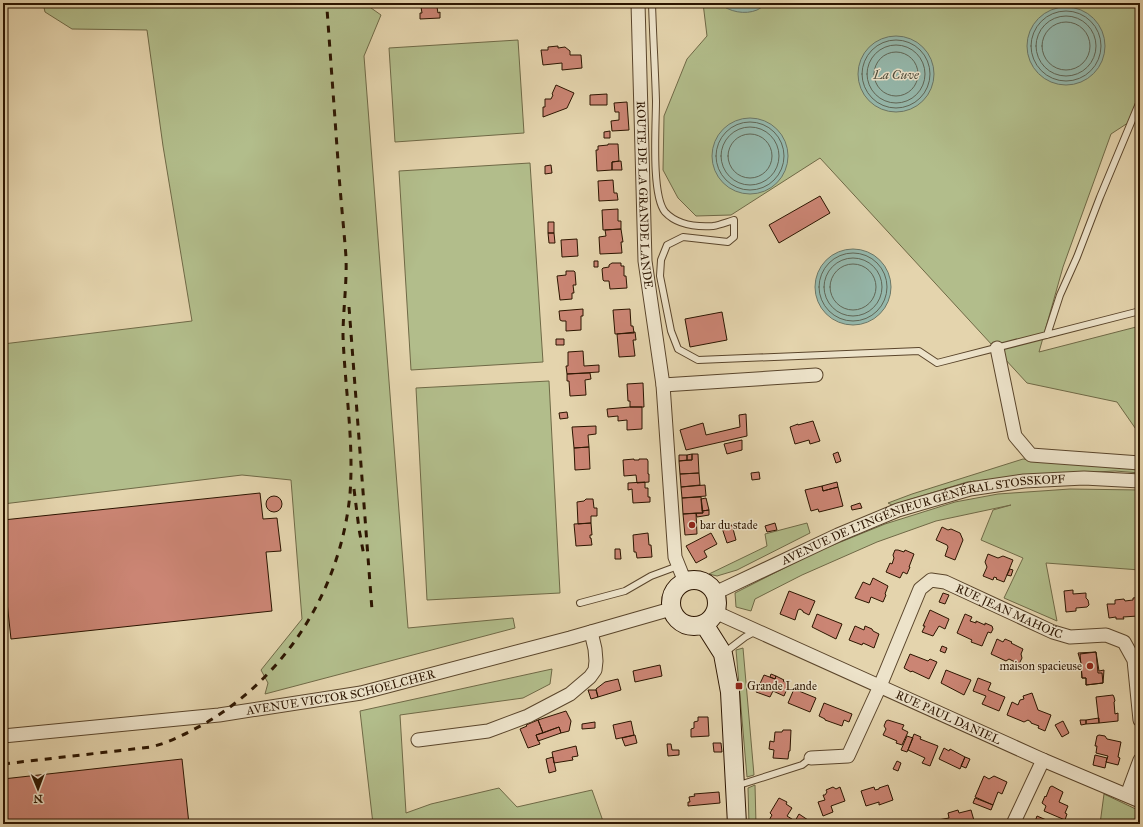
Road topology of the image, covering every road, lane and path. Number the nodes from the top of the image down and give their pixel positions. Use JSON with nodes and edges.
{"nodes":[{"id":1,"x":638,"y":3,"type":"edge"},
{"id":2,"x":652,"y":3,"type":"edge"},
{"id":3,"x":1140,"y":101,"type":"edge"},
{"id":4,"x":1140,"y":311,"type":"edge"},
{"id":5,"x":1047,"y":335,"type":"junction"},
{"id":6,"x":997,"y":348,"type":"junction"},
{"id":7,"x":816,"y":375,"type":"dead end"},
{"id":8,"x":663,"y":386,"type":"junction"},
{"id":9,"x":1140,"y":463,"type":"edge"},
{"id":10,"x":1140,"y":481,"type":"edge"},
{"id":11,"x":678,"y":566,"type":"junction"},
{"id":12,"x":685,"y":582,"type":"junction"},
{"id":13,"x":715,"y":594,"type":"junction"},
{"id":14,"x":580,"y":603,"type":"dead end"},
{"id":15,"x":671,"y":609,"type":"junction"},
{"id":16,"x":710,"y":618,"type":"junction"},
{"id":17,"x":757,"y":631,"type":"junction"},
{"id":18,"x":591,"y":632,"type":"junction"},
{"id":19,"x":723,"y":654,"type":"junction"},
{"id":20,"x":880,"y":686,"type":"junction"},
{"id":21,"x":1140,"y":720,"type":"edge"},
{"id":22,"x":3,"y":736,"type":"edge"},
{"id":23,"x":418,"y":740,"type":"dead end"},
{"id":24,"x":811,"y":758,"type":"joint"},
{"id":25,"x":1043,"y":760,"type":"junction"},
{"id":26,"x":1140,"y":760,"type":"edge"},
{"id":27,"x":735,"y":786,"type":"junction"},
{"id":28,"x":1127,"y":795,"type":"junction"},
{"id":29,"x":1140,"y":801,"type":"edge"},
{"id":30,"x":737,"y":824,"type":"edge"},
{"id":31,"x":1013,"y":824,"type":"edge"}],
"edges":[{"from":1,"to":8,"type":"street","name":"ROUTE DE LA GRANDE LANDE"},
{"from":2,"to":6,"type":"lane"},
{"from":3,"to":5,"type":"lane"},
{"from":4,"to":5,"type":"lane"},
{"from":5,"to":6,"type":"lane"},
{"from":6,"to":9,"type":"street"},
{"from":7,"to":8,"type":"street"},
{"from":8,"to":11,"type":"street","name":"ROUTE DE LA GRANDE LANDE"},
{"from":10,"to":13,"type":"street","name":"AVENUE DE L'INGÉNIEUR GÉNÉRAL STOSSKOPF"},
{"from":11,"to":12,"type":"street","name":"ROUTE DE LA GRANDE LANDE"},
{"from":11,"to":14,"type":"lane"},
{"from":12,"to":13,"type":"street"},
{"from":12,"to":15,"type":"street"},
{"from":13,"to":16,"type":"street"},
{"from":15,"to":16,"type":"street"},
{"from":15,"to":18,"type":"street","name":"AVENUE VICTOR SCHOELCHER"},
{"from":16,"to":17,"type":"street","name":"RUE PAUL DANIEL"},
{"from":16,"to":19,"type":"street"},
{"from":17,"to":19,"type":"lane"},
{"from":17,"to":20,"type":"street","name":"RUE PAUL DANIEL"},
{"from":18,"to":22,"type":"street","name":"AVENUE VICTOR SCHOELCHER"},
{"from":18,"to":23,"type":"street"},
{"from":19,"to":27,"type":"street"},
{"from":20,"to":21,"type":"street","name":"RUE JEAN MAHOÏC"},
{"from":20,"to":24,"type":"street","name":"RUE JEAN MAHOÏC"},
{"from":20,"to":25,"type":"street","name":"RUE PAUL DANIEL"},
{"from":24,"to":27,"type":"lane"},
{"from":25,"to":28,"type":"street","name":"RUE PAUL DANIEL"},
{"from":25,"to":31,"type":"street"},
{"from":26,"to":28,"type":"street"},
{"from":27,"to":30,"type":"street"},
{"from":28,"to":29,"type":"street","name":"RUE PAUL DANIEL"}]}
